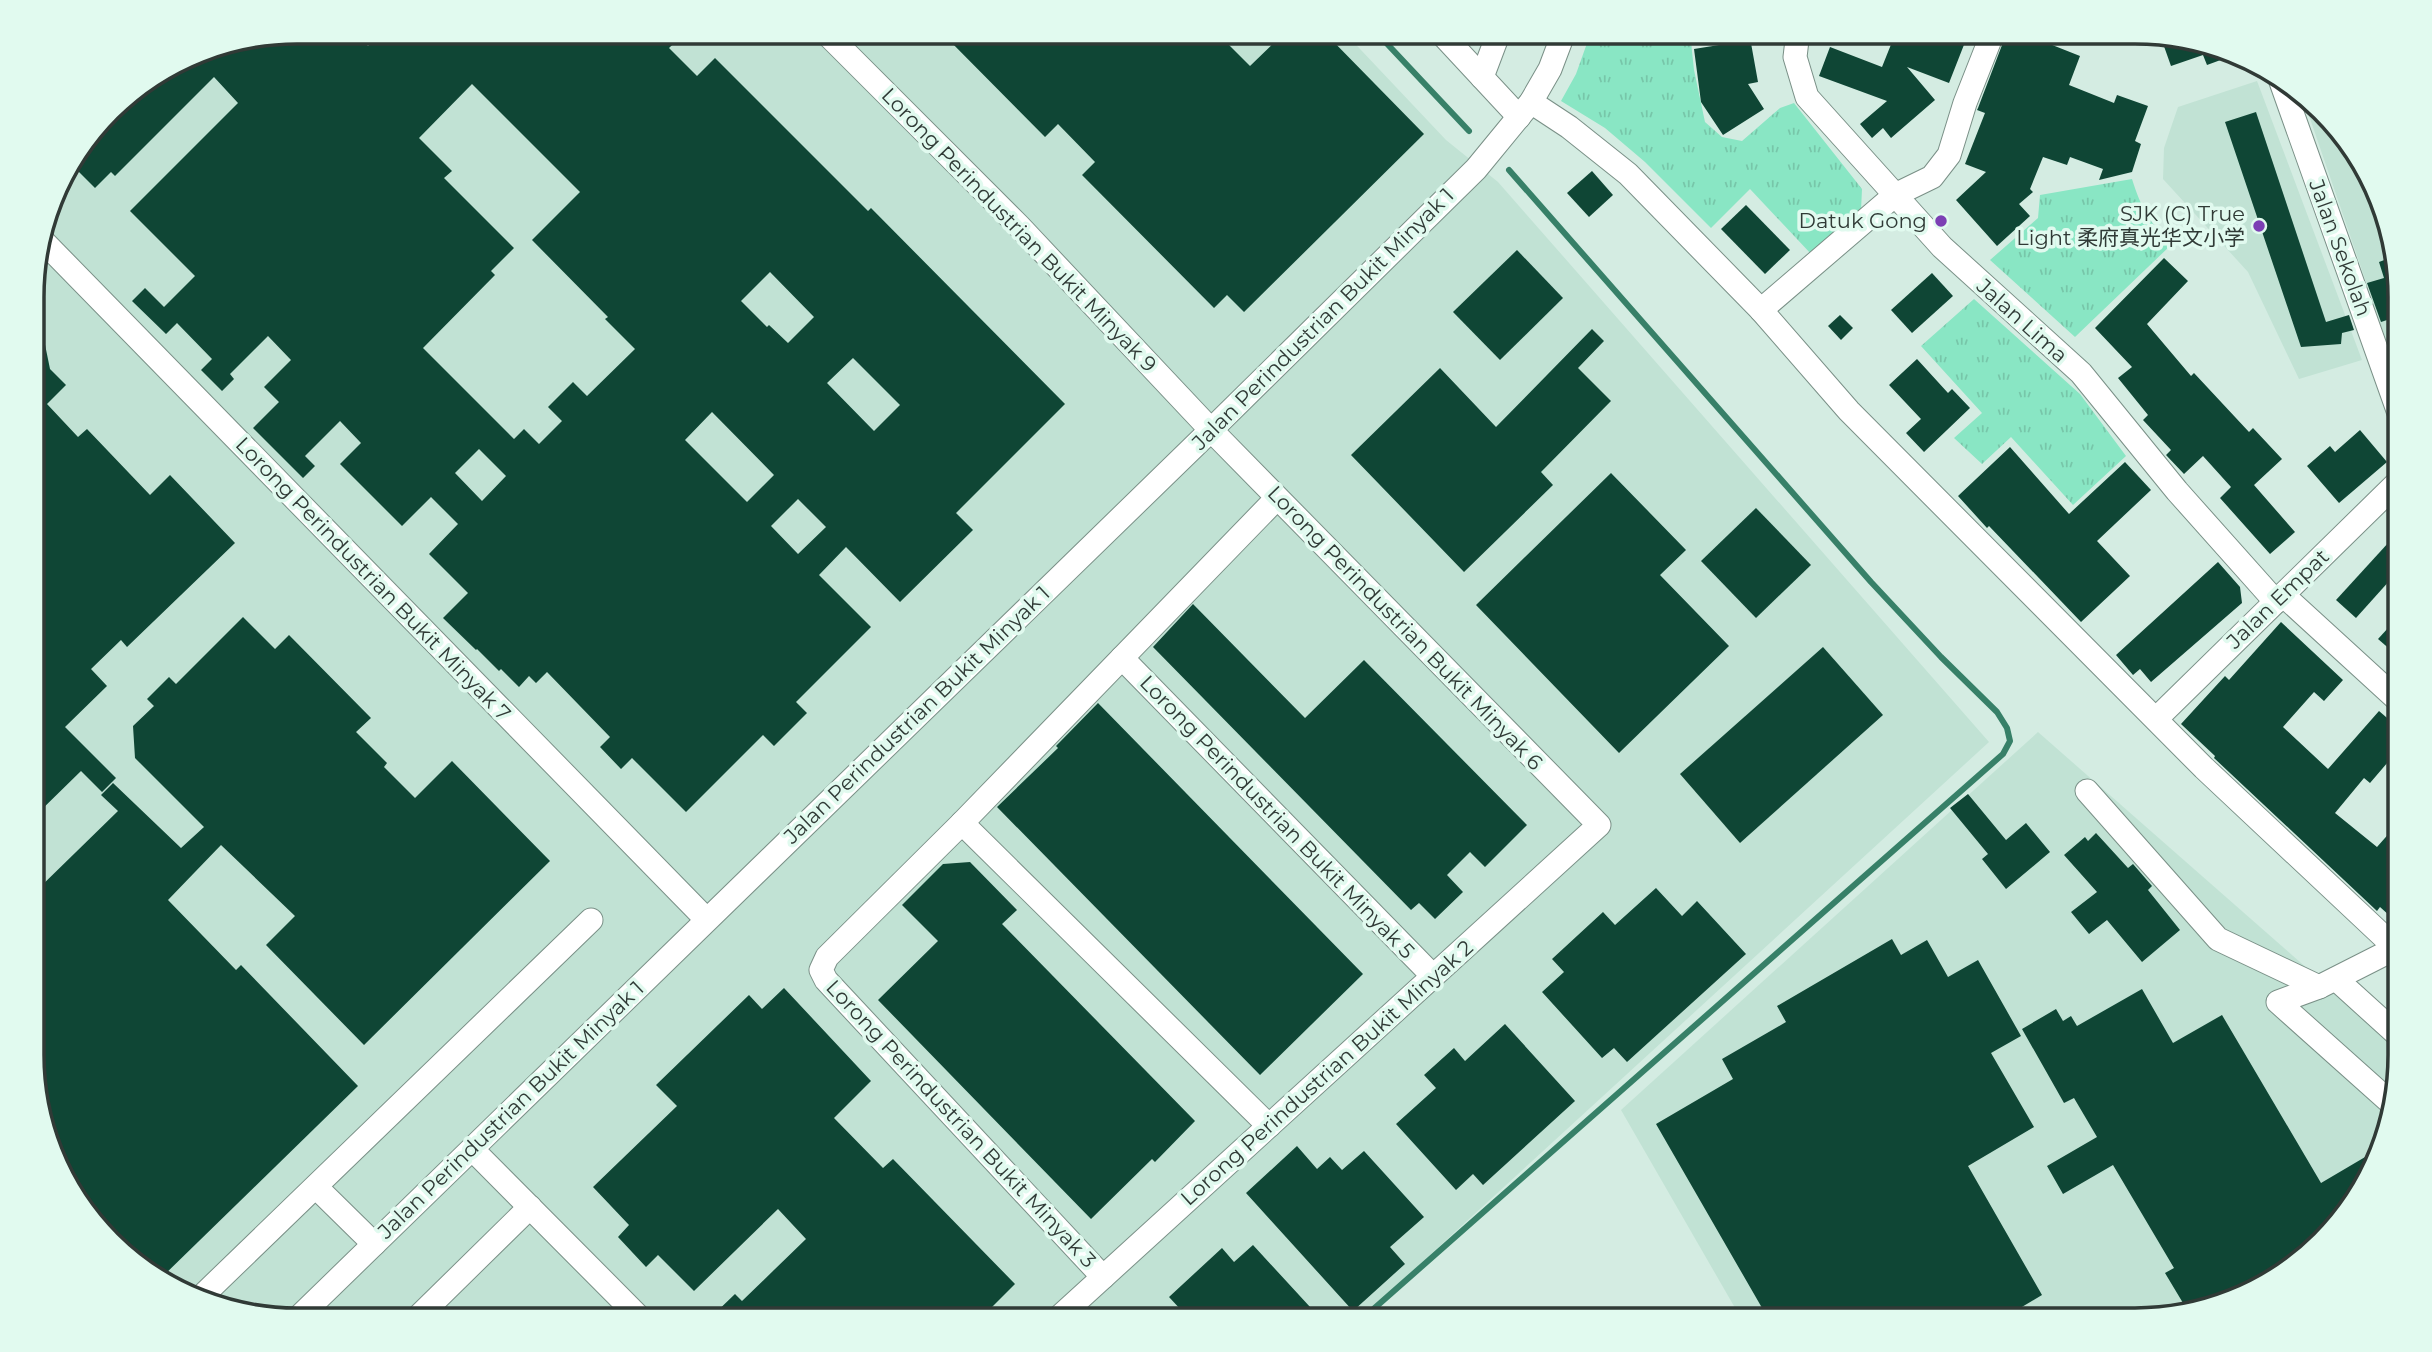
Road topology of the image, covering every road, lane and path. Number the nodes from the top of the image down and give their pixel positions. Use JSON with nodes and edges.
{"nodes":[{"id":1,"x":837,"y":44,"type":"edge"},
{"id":2,"x":1451,"y":44,"type":"edge"},
{"id":3,"x":1494,"y":44,"type":"edge"},
{"id":4,"x":1559,"y":44,"type":"edge"},
{"id":5,"x":1797,"y":44,"type":"edge"},
{"id":6,"x":1988,"y":44,"type":"edge"},
{"id":7,"x":1482,"y":77,"type":"junction"},
{"id":8,"x":2285,"y":93,"type":"edge"},
{"id":9,"x":1525,"y":110,"type":"junction"},
{"id":10,"x":1895,"y":195,"type":"junction"},
{"id":11,"x":49,"y":247,"type":"edge"},
{"id":12,"x":1761,"y":310,"type":"junction"},
{"id":13,"x":2388,"y":382,"type":"edge"},
{"id":14,"x":1211,"y":430,"type":"junction"},
{"id":15,"x":2388,"y":492,"type":"edge"},
{"id":16,"x":1277,"y":498,"type":"junction"},
{"id":17,"x":2279,"y":598,"type":"junction"},
{"id":18,"x":1122,"y":658,"type":"junction"},
{"id":19,"x":2388,"y":692,"type":"edge"},
{"id":20,"x":2157,"y":719,"type":"junction"},
{"id":21,"x":2087,"y":791,"type":"dead end"},
{"id":22,"x":962,"y":823,"type":"junction"},
{"id":23,"x":1599,"y":825,"type":"joint"},
{"id":24,"x":706,"y":919,"type":"junction"},
{"id":25,"x":591,"y":920,"type":"dead end"},
{"id":26,"x":2388,"y":941,"type":"edge"},
{"id":27,"x":2388,"y":955,"type":"edge"},
{"id":28,"x":1433,"y":976,"type":"junction"},
{"id":29,"x":2328,"y":983,"type":"junction"},
{"id":30,"x":2388,"y":1028,"type":"edge"},
{"id":31,"x":2384,"y":1098,"type":"edge"},
{"id":32,"x":1269,"y":1126,"type":"junction"},
{"id":33,"x":473,"y":1150,"type":"junction"},
{"id":34,"x":316,"y":1187,"type":"junction"},
{"id":35,"x":530,"y":1206,"type":"junction"},
{"id":36,"x":374,"y":1244,"type":"junction"},
{"id":37,"x":1103,"y":1277,"type":"junction"},
{"id":38,"x":207,"y":1292,"type":"edge"},
{"id":39,"x":309,"y":1308,"type":"edge"},
{"id":40,"x":427,"y":1308,"type":"edge"},
{"id":41,"x":630,"y":1308,"type":"edge"},
{"id":42,"x":1069,"y":1308,"type":"edge"}],
"edges":[{"from":1,"to":14,"type":"street","name":"Lorong Perindustrian Bukit Minyak 9"},
{"from":2,"to":7,"type":"street"},
{"from":3,"to":7,"type":"street"},
{"from":4,"to":9,"type":"street","name":"Jalan Perindustrian Bukit Minyak 1"},
{"from":5,"to":10,"type":"street","name":"Jalan Lima"},
{"from":6,"to":10,"type":"street"},
{"from":7,"to":9,"type":"street"},
{"from":8,"to":13,"type":"street","name":"Jalan Sekolah"},
{"from":9,"to":12,"type":"street"},
{"from":9,"to":14,"type":"street","name":"Jalan Perindustrian Bukit Minyak 1"},
{"from":10,"to":12,"type":"street"},
{"from":10,"to":17,"type":"street","name":"Jalan Lima"},
{"from":11,"to":24,"type":"street","name":"Lorong Perindustrian Bukit Minyak 7"},
{"from":12,"to":20,"type":"street"},
{"from":14,"to":16,"type":"street","name":"Lorong Perindustrian Bukit Minyak 6"},
{"from":14,"to":24,"type":"street","name":"Jalan Perindustrian Bukit Minyak 1"},
{"from":15,"to":17,"type":"street","name":"Jalan Empat"},
{"from":16,"to":18,"type":"street"},
{"from":16,"to":23,"type":"street","name":"Lorong Perindustrian Bukit Minyak 6"},
{"from":17,"to":19,"type":"street","name":"Jalan Lima"},
{"from":17,"to":20,"type":"street","name":"Jalan Empat"},
{"from":18,"to":22,"type":"street"},
{"from":18,"to":28,"type":"street","name":"Lorong Perindustrian Bukit Minyak 5"},
{"from":20,"to":26,"type":"street"},
{"from":21,"to":29,"type":"street"},
{"from":22,"to":32,"type":"street"},
{"from":22,"to":37,"type":"street","name":"Lorong Perindustrian Bukit Minyak 3"},
{"from":23,"to":28,"type":"street","name":"Lorong Perindustrian Bukit Minyak 2"},
{"from":24,"to":33,"type":"street","name":"Jalan Perindustrian Bukit Minyak 1"},
{"from":25,"to":34,"type":"street"},
{"from":27,"to":29,"type":"street"},
{"from":28,"to":32,"type":"street","name":"Lorong Perindustrian Bukit Minyak 2"},
{"from":29,"to":30,"type":"street"},
{"from":29,"to":31,"type":"street"},
{"from":32,"to":37,"type":"street","name":"Lorong Perindustrian Bukit Minyak 2"},
{"from":33,"to":35,"type":"street"},
{"from":33,"to":36,"type":"street","name":"Jalan Perindustrian Bukit Minyak 1"},
{"from":34,"to":36,"type":"street"},
{"from":34,"to":38,"type":"street"},
{"from":35,"to":40,"type":"street"},
{"from":35,"to":41,"type":"street"},
{"from":36,"to":39,"type":"street","name":"Jalan Perindustrian Bukit Minyak 1"},
{"from":37,"to":42,"type":"street","name":"Lorong Perindustrian Bukit Minyak 2"}]}
